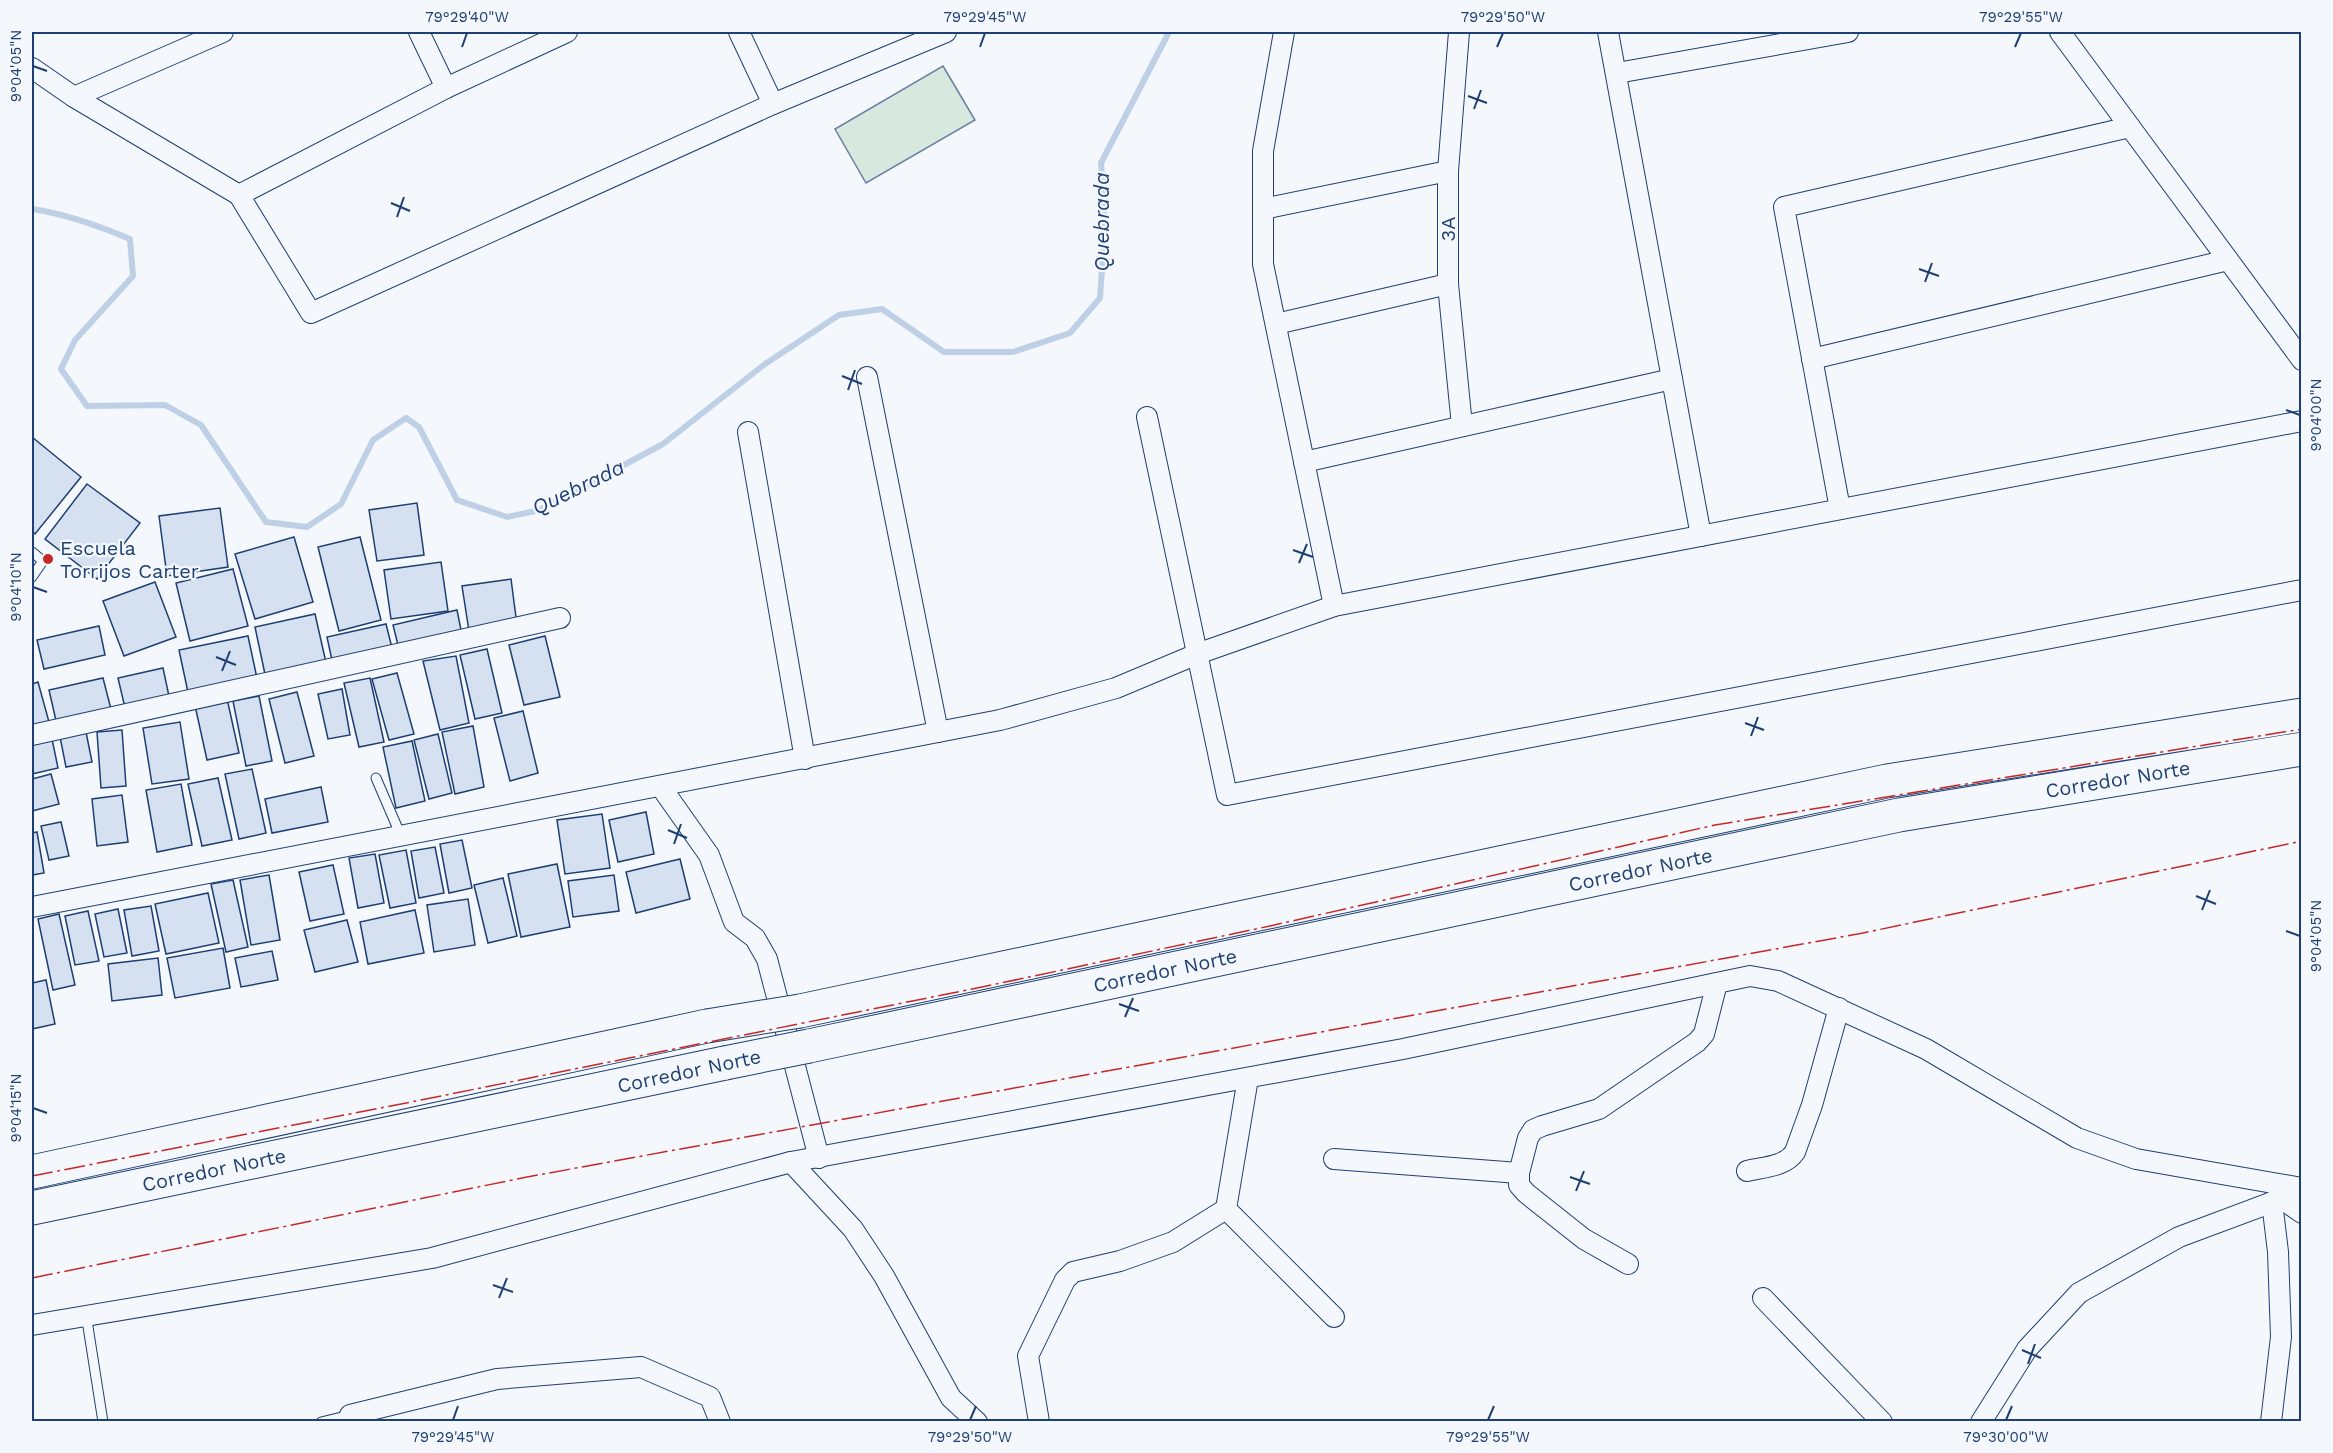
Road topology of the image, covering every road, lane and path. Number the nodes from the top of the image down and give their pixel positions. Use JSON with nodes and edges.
{"nodes":[{"id":1,"x":223,"y":32,"type":"edge"},
{"id":2,"x":419,"y":32,"type":"edge"},
{"id":3,"x":567,"y":32,"type":"edge"},
{"id":4,"x":739,"y":32,"type":"edge"},
{"id":5,"x":946,"y":32,"type":"edge"},
{"id":6,"x":1284,"y":32,"type":"edge"},
{"id":7,"x":1459,"y":32,"type":"edge"},
{"id":8,"x":1608,"y":32,"type":"edge"},
{"id":9,"x":1848,"y":32,"type":"edge"},
{"id":10,"x":2060,"y":32,"type":"edge"},
{"id":11,"x":32,"y":68,"type":"edge"},
{"id":12,"x":1617,"y":73,"type":"junction"},
{"id":13,"x":446,"y":88,"type":"junction"},
{"id":14,"x":74,"y":98,"type":"junction"},
{"id":15,"x":773,"y":104,"type":"junction"},
{"id":16,"x":2130,"y":127,"type":"junction"},
{"id":17,"x":1448,"y":171,"type":"junction"},
{"id":18,"x":238,"y":195,"type":"junction"},
{"id":19,"x":1263,"y":209,"type":"junction"},
{"id":20,"x":2228,"y":260,"type":"junction"},
{"id":21,"x":1448,"y":284,"type":"junction"},
{"id":22,"x":1276,"y":324,"type":"junction"},
{"id":23,"x":1812,"y":359,"type":"junction"},
{"id":24,"x":2301,"y":360,"type":"edge"},
{"id":25,"x":867,"y":377,"type":"dead end"},
{"id":26,"x":1672,"y":379,"type":"junction"},
{"id":27,"x":1147,"y":417,"type":"dead end"},
{"id":28,"x":2301,"y":422,"type":"edge"},
{"id":29,"x":1462,"y":426,"type":"junction"},
{"id":30,"x":748,"y":432,"type":"dead end"},
{"id":31,"x":1304,"y":462,"type":"junction"},
{"id":32,"x":1840,"y":509,"type":"junction"},
{"id":33,"x":1701,"y":536,"type":"junction"},
{"id":34,"x":32,"y":552,"type":"edge"},
{"id":35,"x":32,"y":577,"type":"edge"},
{"id":36,"x":2301,"y":590,"type":"edge"},
{"id":37,"x":1334,"y":606,"type":"junction"},
{"id":38,"x":560,"y":618,"type":"dead end"},
{"id":39,"x":1197,"y":654,"type":"junction"},
{"id":40,"x":2301,"y":715,"type":"edge"},
{"id":41,"x":938,"y":732,"type":"junction"},
{"id":42,"x":32,"y":735,"type":"edge"},
{"id":43,"x":2301,"y":749,"type":"edge"},
{"id":44,"x":806,"y":759,"type":"junction"},
{"id":45,"x":376,"y":777,"type":"dead end"},
{"id":46,"x":661,"y":787,"type":"junction"},
{"id":47,"x":401,"y":836,"type":"junction"},
{"id":48,"x":32,"y":907,"type":"edge"},
{"id":49,"x":1717,"y":983,"type":"junction"},
{"id":50,"x":1839,"y":1008,"type":"junction"},
{"id":51,"x":1248,"y":1078,"type":"junction"},
{"id":52,"x":819,"y":1158,"type":"junction"},
{"id":53,"x":1334,"y":1159,"type":"dead end"},
{"id":54,"x":791,"y":1162,"type":"junction"},
{"id":55,"x":1747,"y":1171,"type":"dead end"},
{"id":56,"x":32,"y":1172,"type":"edge"},
{"id":57,"x":1519,"y":1173,"type":"junction"},
{"id":58,"x":2301,"y":1189,"type":"edge"},
{"id":59,"x":2277,"y":1200,"type":"junction"},
{"id":60,"x":32,"y":1208,"type":"edge"},
{"id":61,"x":1226,"y":1209,"type":"junction"},
{"id":62,"x":2301,"y":1213,"type":"edge"},
{"id":63,"x":1628,"y":1264,"type":"dead end"},
{"id":64,"x":1763,"y":1298,"type":"dead end"},
{"id":65,"x":86,"y":1314,"type":"junction"},
{"id":66,"x":1334,"y":1317,"type":"dead end"},
{"id":67,"x":32,"y":1325,"type":"edge"},
{"id":68,"x":351,"y":1418,"type":"edge"},
{"id":69,"x":103,"y":1422,"type":"edge"},
{"id":70,"x":321,"y":1422,"type":"edge"},
{"id":71,"x":720,"y":1422,"type":"edge"},
{"id":72,"x":976,"y":1422,"type":"edge"},
{"id":73,"x":1039,"y":1422,"type":"edge"},
{"id":74,"x":1882,"y":1422,"type":"edge"},
{"id":75,"x":1981,"y":1422,"type":"edge"},
{"id":76,"x":2271,"y":1422,"type":"edge"}],
"edges":[{"from":1,"to":14,"type":"street"},
{"from":2,"to":13,"type":"street"},
{"from":3,"to":13,"type":"street"},
{"from":4,"to":15,"type":"street"},
{"from":5,"to":15,"type":"street"},
{"from":6,"to":19,"type":"street"},
{"from":7,"to":17,"type":"street","name":"3A"},
{"from":8,"to":12,"type":"street"},
{"from":9,"to":12,"type":"street"},
{"from":10,"to":16,"type":"street"},
{"from":11,"to":14,"type":"street"},
{"from":12,"to":26,"type":"street"},
{"from":13,"to":18,"type":"street"},
{"from":14,"to":18,"type":"street"},
{"from":15,"to":18,"type":"street"},
{"from":16,"to":20,"type":"street"},
{"from":16,"to":23,"type":"street"},
{"from":17,"to":19,"type":"street"},
{"from":17,"to":21,"type":"street","name":"3A"},
{"from":19,"to":22,"type":"street"},
{"from":20,"to":23,"type":"street"},
{"from":20,"to":24,"type":"street"},
{"from":21,"to":22,"type":"street"},
{"from":21,"to":29,"type":"street","name":"3A"},
{"from":22,"to":31,"type":"street"},
{"from":23,"to":32,"type":"street"},
{"from":25,"to":41,"type":"street"},
{"from":26,"to":29,"type":"street"},
{"from":26,"to":33,"type":"street"},
{"from":27,"to":39,"type":"street"},
{"from":28,"to":32,"type":"street"},
{"from":29,"to":31,"type":"street"},
{"from":30,"to":44,"type":"street"},
{"from":31,"to":37,"type":"street"},
{"from":32,"to":33,"type":"street"},
{"from":33,"to":37,"type":"street"},
{"from":34,"to":35,"type":"lane"},
{"from":36,"to":39,"type":"street"},
{"from":37,"to":39,"type":"street"},
{"from":38,"to":42,"type":"street"},
{"from":39,"to":41,"type":"street"},
{"from":40,"to":56,"type":"highway","name":"Corredor Norte","bridge":true},
{"from":41,"to":44,"type":"street"},
{"from":43,"to":60,"type":"highway","name":"Corredor Norte","bridge":true},
{"from":44,"to":46,"type":"street"},
{"from":45,"to":47,"type":"lane"},
{"from":46,"to":47,"type":"street"},
{"from":46,"to":52,"type":"street"},
{"from":47,"to":48,"type":"street"},
{"from":49,"to":50,"type":"street"},
{"from":49,"to":51,"type":"street"},
{"from":49,"to":57,"type":"street"},
{"from":50,"to":55,"type":"street"},
{"from":50,"to":58,"type":"street"},
{"from":51,"to":52,"type":"street"},
{"from":51,"to":61,"type":"street"},
{"from":52,"to":54,"type":"street"},
{"from":53,"to":57,"type":"street"},
{"from":54,"to":65,"type":"street"},
{"from":54,"to":72,"type":"street"},
{"from":57,"to":63,"type":"street"},
{"from":58,"to":59,"type":"street"},
{"from":59,"to":62,"type":"street"},
{"from":59,"to":75,"type":"street"},
{"from":59,"to":76,"type":"street"},
{"from":61,"to":66,"type":"street"},
{"from":61,"to":73,"type":"street"},
{"from":64,"to":74,"type":"street"},
{"from":65,"to":67,"type":"street"},
{"from":65,"to":69,"type":"lane"},
{"from":68,"to":70,"type":"lane"},
{"from":68,"to":71,"type":"street"}]}
